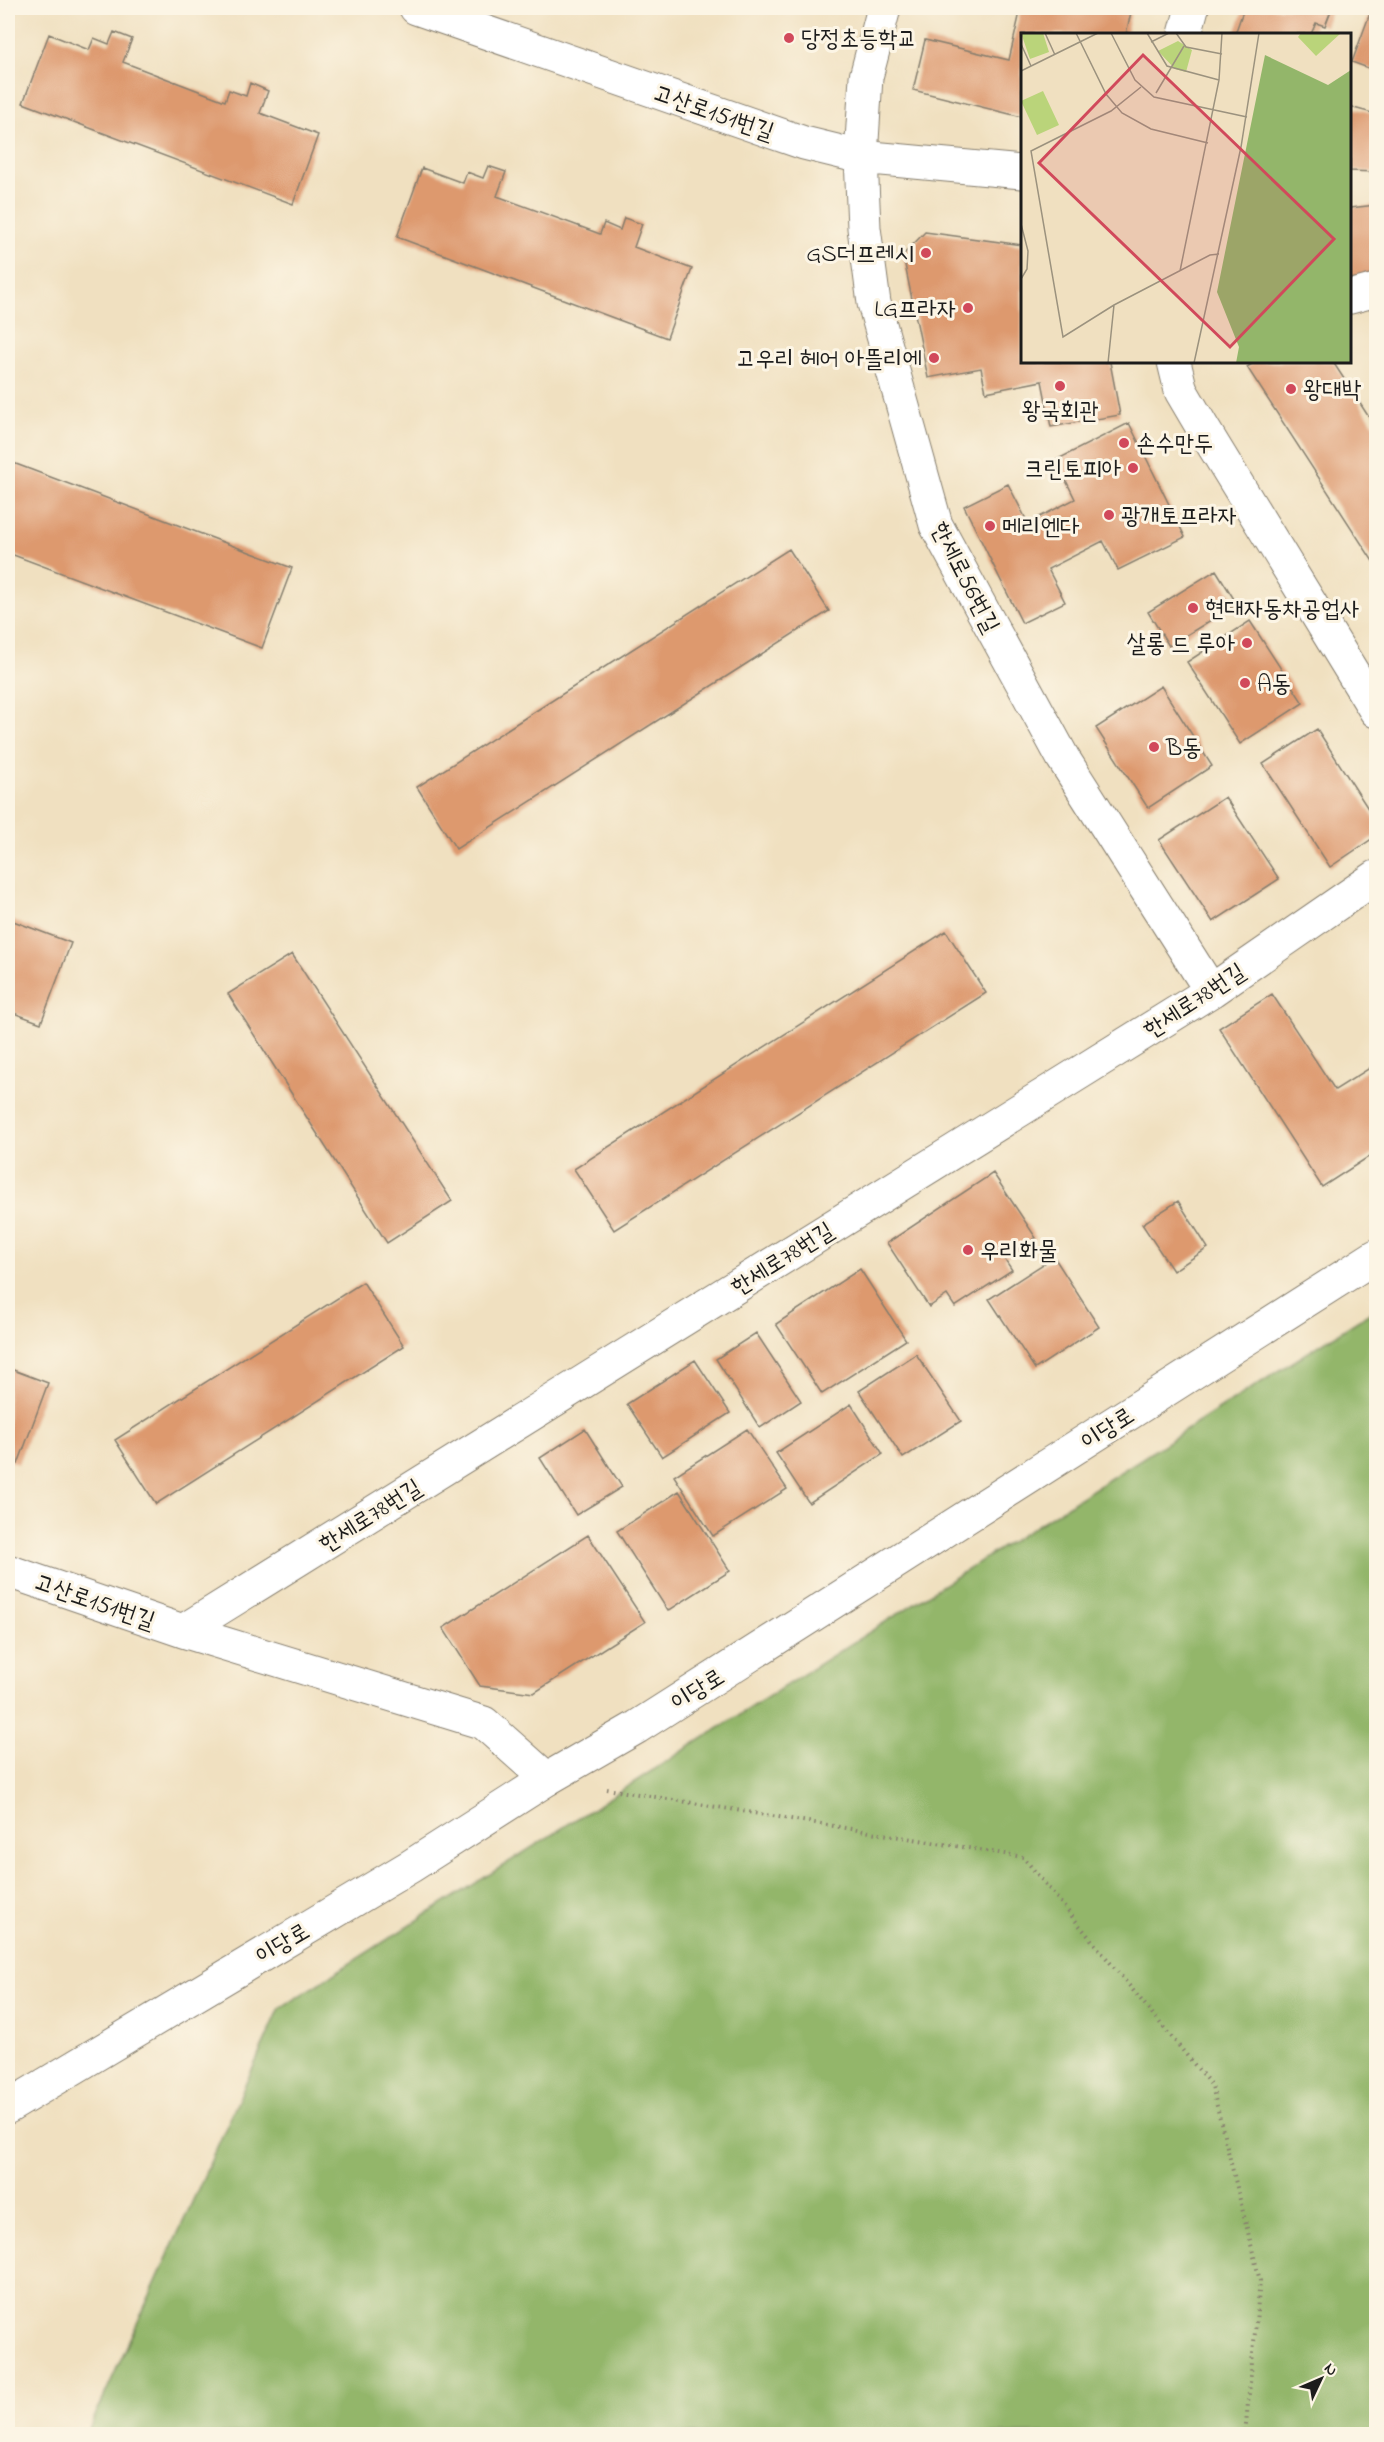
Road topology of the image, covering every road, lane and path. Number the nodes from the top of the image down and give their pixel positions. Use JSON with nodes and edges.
{"nodes":[{"id":1,"x":416,"y":8,"type":"edge"},
{"id":2,"x":884,"y":8,"type":"edge"},
{"id":3,"x":1192,"y":8,"type":"edge"},
{"id":4,"x":1185,"y":33,"type":"edge"},
{"id":5,"x":861,"y":157,"type":"junction"},
{"id":6,"x":1021,"y":172,"type":"edge"},
{"id":7,"x":1377,"y":290,"type":"edge"},
{"id":8,"x":1351,"y":297,"type":"edge"},
{"id":9,"x":1174,"y":363,"type":"edge"},
{"id":10,"x":1377,"y":711,"type":"edge"},
{"id":11,"x":1377,"y":877,"type":"edge"},
{"id":12,"x":1211,"y":990,"type":"junction"},
{"id":13,"x":1377,"y":1256,"type":"edge"},
{"id":14,"x":8,"y":1571,"type":"edge"},
{"id":15,"x":183,"y":1631,"type":"junction"},
{"id":16,"x":547,"y":1779,"type":"junction"},
{"id":17,"x":605,"y":1788,"type":"dead end"},
{"id":18,"x":8,"y":2107,"type":"edge"},
{"id":19,"x":1245,"y":2434,"type":"edge"}],
"edges":[{"from":1,"to":5,"type":"street","name":"고산로151번길"},
{"from":2,"to":5,"type":"street","name":"한세로56번길"},
{"from":3,"to":4,"type":"street"},
{"from":5,"to":6,"type":"street","name":"고산로151번길"},
{"from":5,"to":12,"type":"street","name":"한세로56번길"},
{"from":7,"to":8,"type":"street"},
{"from":9,"to":10,"type":"street"},
{"from":11,"to":12,"type":"street","name":"한세로78번길"},
{"from":12,"to":15,"type":"street","name":"한세로78번길"},
{"from":13,"to":16,"type":"street","name":"이당로"},
{"from":14,"to":15,"type":"street","name":"고산로151번길"},
{"from":15,"to":16,"type":"street","name":"고산로151번길"},
{"from":16,"to":18,"type":"street","name":"이당로"},
{"from":17,"to":19,"type":"path"}]}
